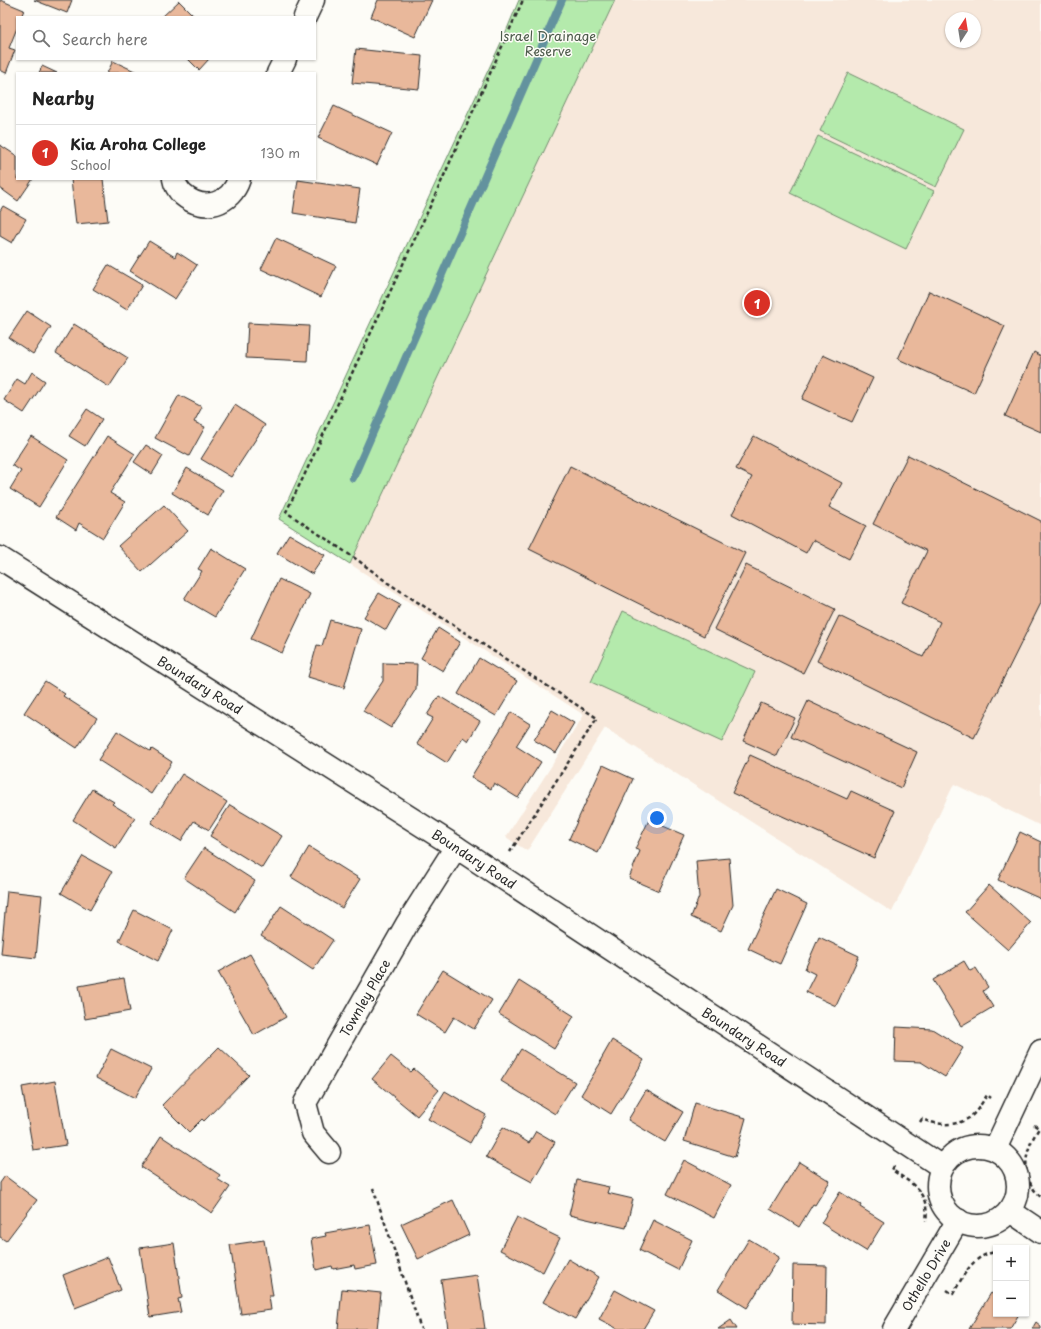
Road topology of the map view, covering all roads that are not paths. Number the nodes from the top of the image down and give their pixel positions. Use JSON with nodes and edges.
{"nodes":[{"id":1,"x":313,"y":0,"type":"edge"},
{"id":2,"x":305,"y":16,"type":"edge"},
{"id":3,"x":284,"y":60,"type":"edge"},
{"id":4,"x":278,"y":72,"type":"edge"},
{"id":5,"x":174,"y":180,"type":"edge"},
{"id":6,"x":239,"y":180,"type":"edge"},
{"id":7,"x":0,"y":558,"type":"edge"},
{"id":8,"x":456,"y":847,"type":"junction"},
{"id":9,"x":1041,"y":1051,"type":"edge"},
{"id":10,"x":995,"y":1149,"type":"junction"},
{"id":11,"x":329,"y":1152,"type":"dead end"},
{"id":12,"x":942,"y":1167,"type":"junction"},
{"id":13,"x":1010,"y":1211,"type":"junction"},
{"id":14,"x":958,"y":1220,"type":"junction"},
{"id":15,"x":1041,"y":1232,"type":"edge"},
{"id":16,"x":894,"y":1329,"type":"edge"}],
"edges":[{"from":1,"to":2,"type":"main road"},
{"from":3,"to":4,"type":"main road"},
{"from":5,"to":6,"type":"main road"},
{"from":7,"to":8,"type":"main road","name":"Boundary Road"},
{"from":8,"to":11,"type":"main road","name":"Townley Place"},
{"from":8,"to":12,"type":"main road","name":"Boundary Road"},
{"from":9,"to":10,"type":"main road"},
{"from":10,"to":12,"type":"main road"},
{"from":10,"to":13,"type":"main road"},
{"from":12,"to":14,"type":"main road"},
{"from":13,"to":14,"type":"main road"},
{"from":13,"to":15,"type":"main road"},
{"from":14,"to":16,"type":"main road","name":"Othello Drive"}]}
